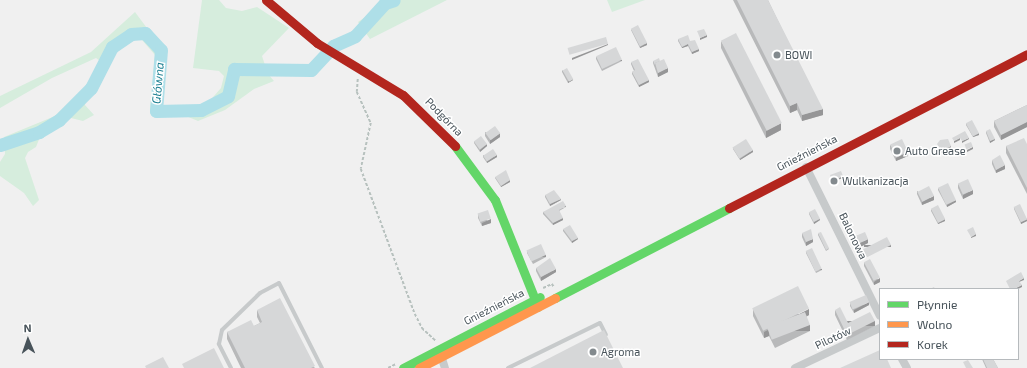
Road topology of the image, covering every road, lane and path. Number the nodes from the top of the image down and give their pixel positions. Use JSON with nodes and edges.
{"nodes":[{"id":1,"x":266,"y":0,"type":"edge"},
{"id":2,"x":1027,"y":54,"type":"edge"},
{"id":3,"x":364,"y":71,"type":"junction"},
{"id":4,"x":806,"y":167,"type":"junction"},
{"id":5,"x":598,"y":273,"type":"junction"},
{"id":6,"x":540,"y":290,"type":"dead end"},
{"id":7,"x":556,"y":290,"type":"junction"},
{"id":8,"x":536,"y":304,"type":"junction"},
{"id":9,"x":879,"y":314,"type":"edge"},
{"id":10,"x":879,"y":328,"type":"edge"},
{"id":11,"x":609,"y":342,"type":"edge"},
{"id":12,"x":440,"y":353,"type":"junction"},
{"id":13,"x":231,"y":368,"type":"edge"},
{"id":14,"x":322,"y":368,"type":"edge"},
{"id":15,"x":403,"y":368,"type":"edge"},
{"id":16,"x":418,"y":368,"type":"edge"},
{"id":17,"x":445,"y":368,"type":"edge"},
{"id":18,"x":508,"y":368,"type":"edge"},
{"id":19,"x":795,"y":368,"type":"edge"}],
"edges":[{"from":1,"to":3,"type":"main road","name":"Podgórna"},
{"from":2,"to":4,"type":"main road","name":"Gnieźnieńska"},
{"from":3,"to":8,"type":"main road","name":"Podgórna"},
{"from":3,"to":12,"type":"path"},
{"from":4,"to":5,"type":"main road","name":"Gnieźnieńska"},
{"from":4,"to":9,"type":"street","name":"Balonowa"},
{"from":5,"to":7,"type":"main road","name":"Gnieźnieńska"},
{"from":5,"to":8,"type":"main road","name":"Gnieźnieńska"},
{"from":6,"to":7,"type":"path"},
{"from":7,"to":8,"type":"main road","name":"Gnieźnieńska"},
{"from":8,"to":12,"type":"main road","name":"Gnieźnieńska"},
{"from":10,"to":19,"type":"street","name":"Pilotów"},
{"from":11,"to":18,"type":"lane"},
{"from":12,"to":15,"type":"main road","name":"Gnieźnieńska"},
{"from":12,"to":16,"type":"main road","name":"Gnieźnieńska"},
{"from":12,"to":17,"type":"street"},
{"from":13,"to":14,"type":"lane"}]}
